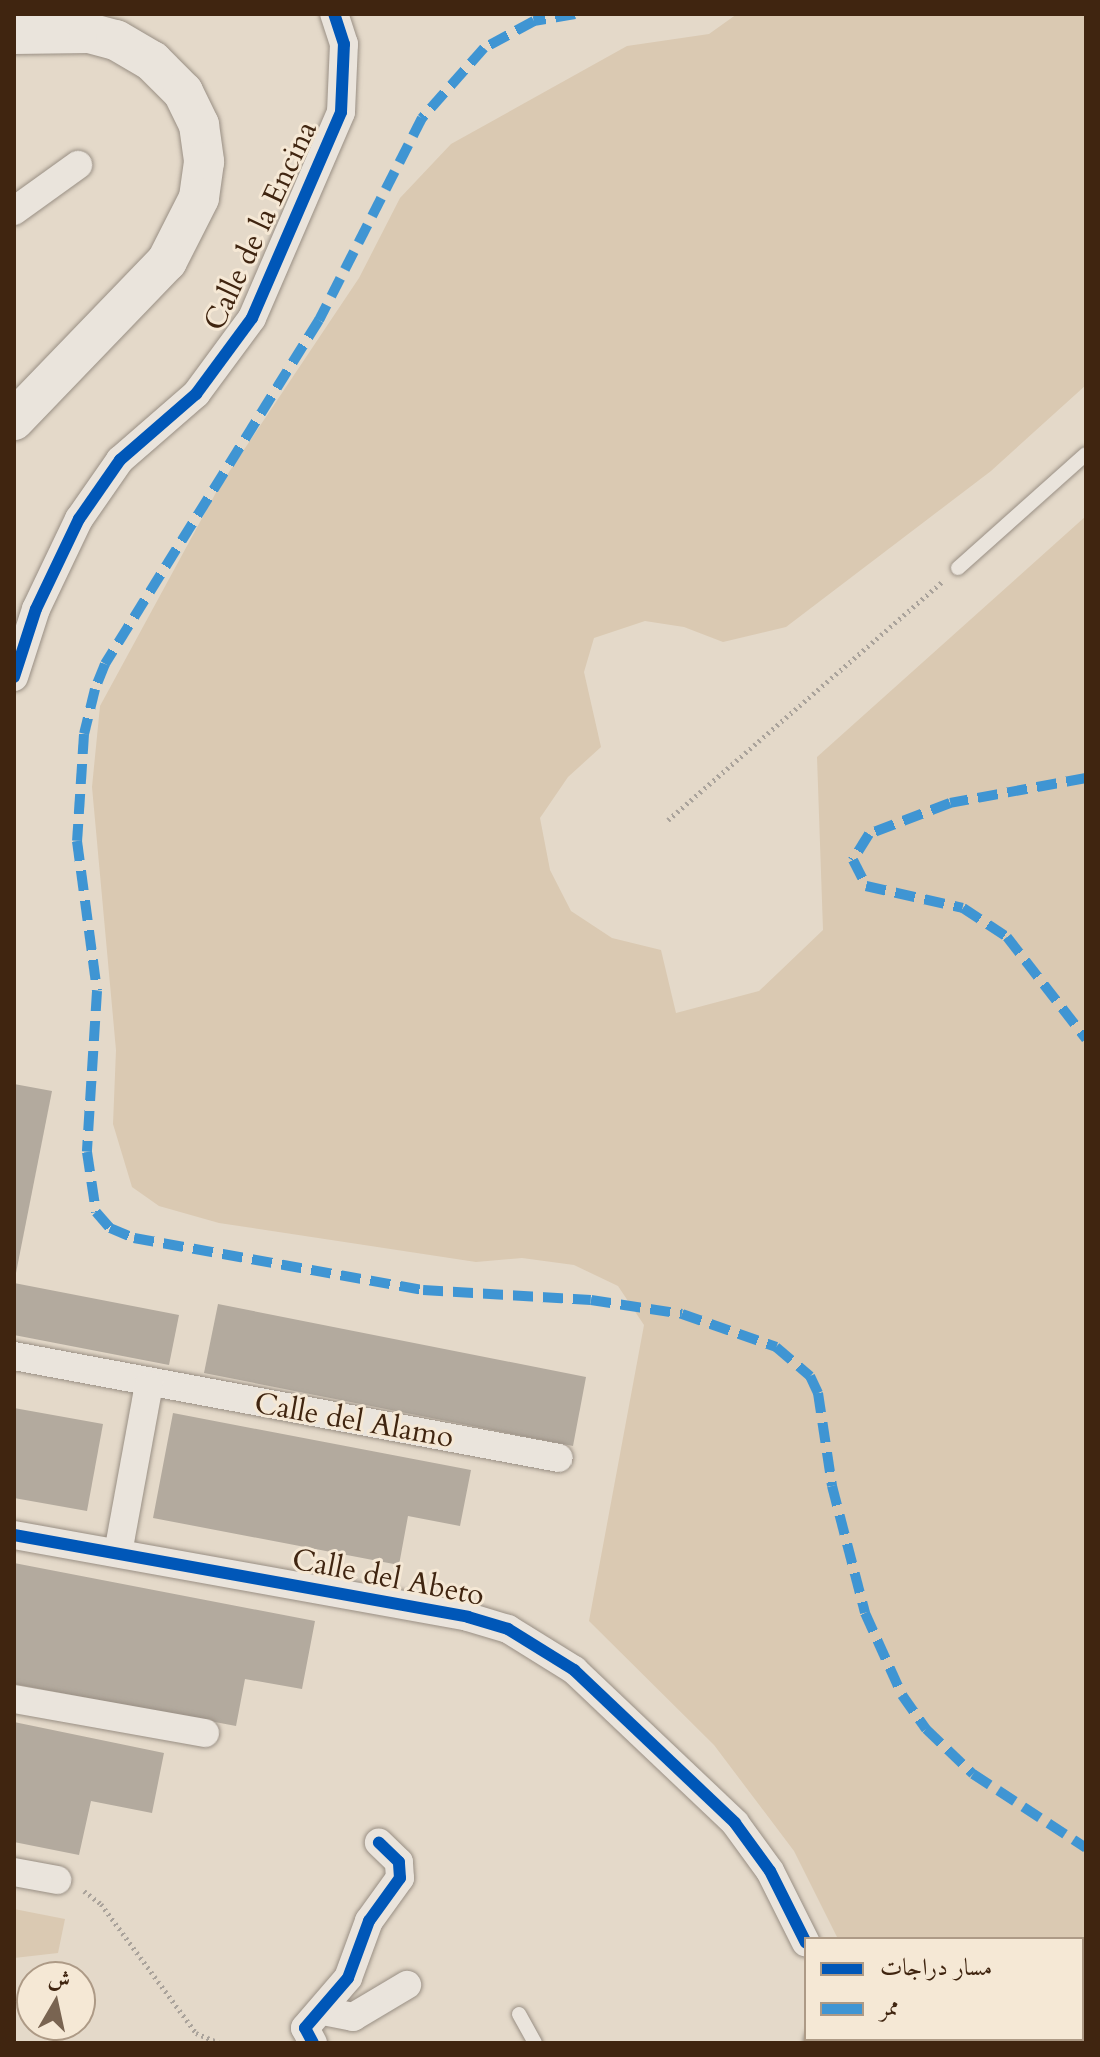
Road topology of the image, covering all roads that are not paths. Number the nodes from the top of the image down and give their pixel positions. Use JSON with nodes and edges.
{"nodes":[{"id":1,"x":49,"y":14,"type":"edge"},
{"id":2,"x":334,"y":14,"type":"edge"},
{"id":3,"x":115,"y":27,"type":"edge"},
{"id":4,"x":14,"y":33,"type":"edge"},
{"id":5,"x":78,"y":165,"type":"dead end"},
{"id":6,"x":14,"y":211,"type":"edge"},
{"id":7,"x":14,"y":420,"type":"edge"},
{"id":8,"x":1086,"y":454,"type":"edge"},
{"id":9,"x":958,"y":568,"type":"road end"},
{"id":10,"x":14,"y":677,"type":"edge"},
{"id":11,"x":14,"y":1356,"type":"edge"},
{"id":12,"x":149,"y":1384,"type":"junction"},
{"id":13,"x":559,"y":1458,"type":"dead end"},
{"id":14,"x":14,"y":1535,"type":"edge"},
{"id":15,"x":118,"y":1553,"type":"junction"},
{"id":16,"x":14,"y":1699,"type":"edge"},
{"id":17,"x":205,"y":1733,"type":"dead end"},
{"id":18,"x":379,"y":1843,"type":"dead end"},
{"id":19,"x":14,"y":1872,"type":"edge"},
{"id":20,"x":57,"y":1880,"type":"road end"},
{"id":21,"x":804,"y":1939,"type":"edge"},
{"id":22,"x":407,"y":1985,"type":"dead end"},
{"id":23,"x":519,"y":2014,"type":"dead end"},
{"id":24,"x":314,"y":2027,"type":"edge"},
{"id":25,"x":535,"y":2043,"type":"edge"}],
"edges":[{"from":1,"to":4,"type":"street"},
{"from":2,"to":10,"type":"street","name":"Calle de la Encina"},
{"from":3,"to":4,"type":"street"},
{"from":3,"to":7,"type":"street"},
{"from":5,"to":6,"type":"street"},
{"from":8,"to":9,"type":"lane"},
{"from":11,"to":12,"type":"street","name":"Calle del Alamo"},
{"from":12,"to":13,"type":"street","name":"Calle del Alamo"},
{"from":12,"to":15,"type":"street"},
{"from":14,"to":15,"type":"street","name":"Calle del Abeto"},
{"from":15,"to":21,"type":"street","name":"Calle del Abeto"},
{"from":16,"to":17,"type":"street"},
{"from":18,"to":24,"type":"street"},
{"from":19,"to":20,"type":"street"},
{"from":22,"to":24,"type":"street"},
{"from":23,"to":25,"type":"lane"}]}
